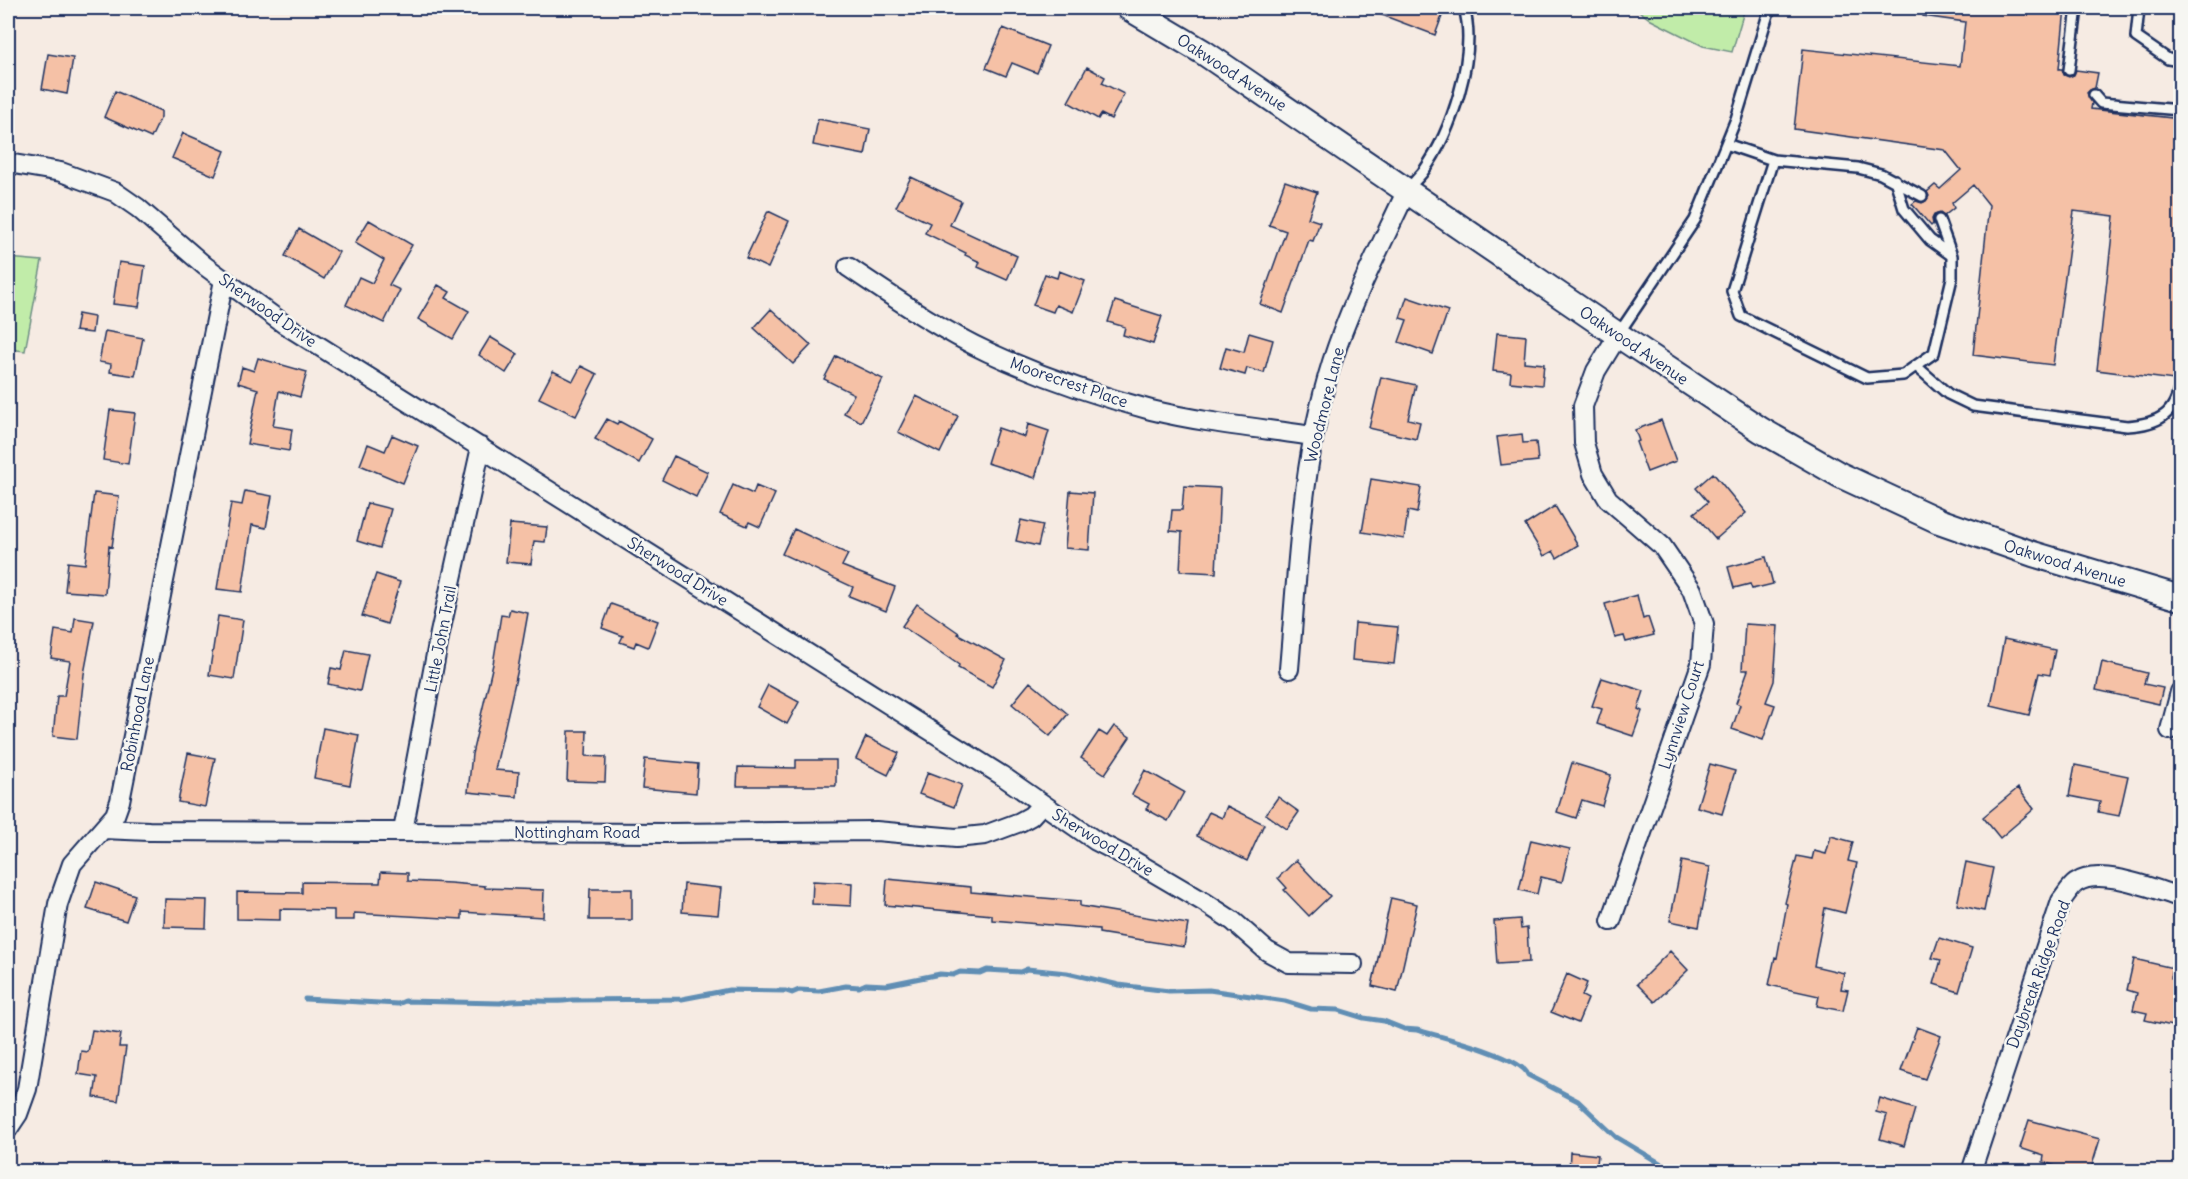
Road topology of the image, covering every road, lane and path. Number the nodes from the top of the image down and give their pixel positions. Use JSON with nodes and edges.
{"nodes":[{"id":1,"x":1130,"y":8,"type":"edge"},
{"id":2,"x":1464,"y":8,"type":"edge"},
{"id":3,"x":1770,"y":8,"type":"edge"},
{"id":4,"x":2077,"y":8,"type":"edge"},
{"id":5,"x":2139,"y":8,"type":"edge"},
{"id":6,"x":2181,"y":61,"type":"edge"},
{"id":7,"x":2069,"y":70,"type":"dead end"},
{"id":8,"x":2094,"y":95,"type":"dead end"},
{"id":9,"x":2181,"y":110,"type":"edge"},
{"id":10,"x":1726,"y":144,"type":"junction"},
{"id":11,"x":1773,"y":160,"type":"junction"},
{"id":12,"x":8,"y":163,"type":"edge"},
{"id":13,"x":1895,"y":180,"type":"junction"},
{"id":14,"x":1407,"y":190,"type":"junction"},
{"id":15,"x":1922,"y":196,"type":"dead end"},
{"id":16,"x":1939,"y":220,"type":"dead end"},
{"id":17,"x":1952,"y":256,"type":"junction"},
{"id":18,"x":848,"y":267,"type":"dead end"},
{"id":19,"x":224,"y":280,"type":"junction"},
{"id":20,"x":1618,"y":335,"type":"junction"},
{"id":21,"x":1916,"y":366,"type":"junction"},
{"id":22,"x":2181,"y":382,"type":"edge"},
{"id":23,"x":1313,"y":436,"type":"junction"},
{"id":24,"x":481,"y":447,"type":"junction"},
{"id":25,"x":2181,"y":598,"type":"edge"},
{"id":26,"x":1289,"y":669,"type":"dead end"},
{"id":27,"x":2181,"y":692,"type":"edge"},
{"id":28,"x":2170,"y":730,"type":"dead end"},
{"id":29,"x":1041,"y":804,"type":"junction"},
{"id":30,"x":103,"y":829,"type":"junction"},
{"id":31,"x":403,"y":831,"type":"junction"},
{"id":32,"x":2181,"y":897,"type":"edge"},
{"id":33,"x":1611,"y":921,"type":"dead end"},
{"id":34,"x":1353,"y":964,"type":"dead end"},
{"id":35,"x":8,"y":1129,"type":"edge"},
{"id":36,"x":1971,"y":1172,"type":"edge"}],
"edges":[{"from":1,"to":14,"type":"street","name":"Oakwood Avenue"},
{"from":2,"to":14,"type":"lane"},
{"from":3,"to":10,"type":"lane"},
{"from":4,"to":7,"type":"lane"},
{"from":5,"to":6,"type":"lane"},
{"from":8,"to":9,"type":"lane"},
{"from":10,"to":11,"type":"lane"},
{"from":10,"to":20,"type":"lane"},
{"from":11,"to":13,"type":"lane"},
{"from":11,"to":21,"type":"lane"},
{"from":12,"to":19,"type":"street","name":"Sherwood Drive"},
{"from":13,"to":15,"type":"lane"},
{"from":13,"to":17,"type":"lane"},
{"from":14,"to":20,"type":"street","name":"Oakwood Avenue"},
{"from":14,"to":23,"type":"street","name":"Woodmore Lane"},
{"from":16,"to":17,"type":"lane"},
{"from":17,"to":21,"type":"lane"},
{"from":18,"to":23,"type":"street","name":"Moorecrest Place"},
{"from":19,"to":24,"type":"street","name":"Sherwood Drive"},
{"from":19,"to":30,"type":"street","name":"Robinhood Lane"},
{"from":20,"to":25,"type":"street","name":"Oakwood Avenue"},
{"from":20,"to":33,"type":"street","name":"Lynnview Court"},
{"from":21,"to":22,"type":"lane"},
{"from":23,"to":26,"type":"street","name":"Woodmore Lane"},
{"from":24,"to":29,"type":"street","name":"Sherwood Drive"},
{"from":24,"to":31,"type":"street","name":"Little John Trail"},
{"from":27,"to":28,"type":"street"},
{"from":29,"to":31,"type":"street","name":"Nottingham Road"},
{"from":29,"to":34,"type":"street","name":"Sherwood Drive"},
{"from":30,"to":31,"type":"street","name":"Nottingham Road"},
{"from":30,"to":35,"type":"street","name":"Robinhood Lane"},
{"from":32,"to":36,"type":"street","name":"Daybreak Ridge Road"}]}
